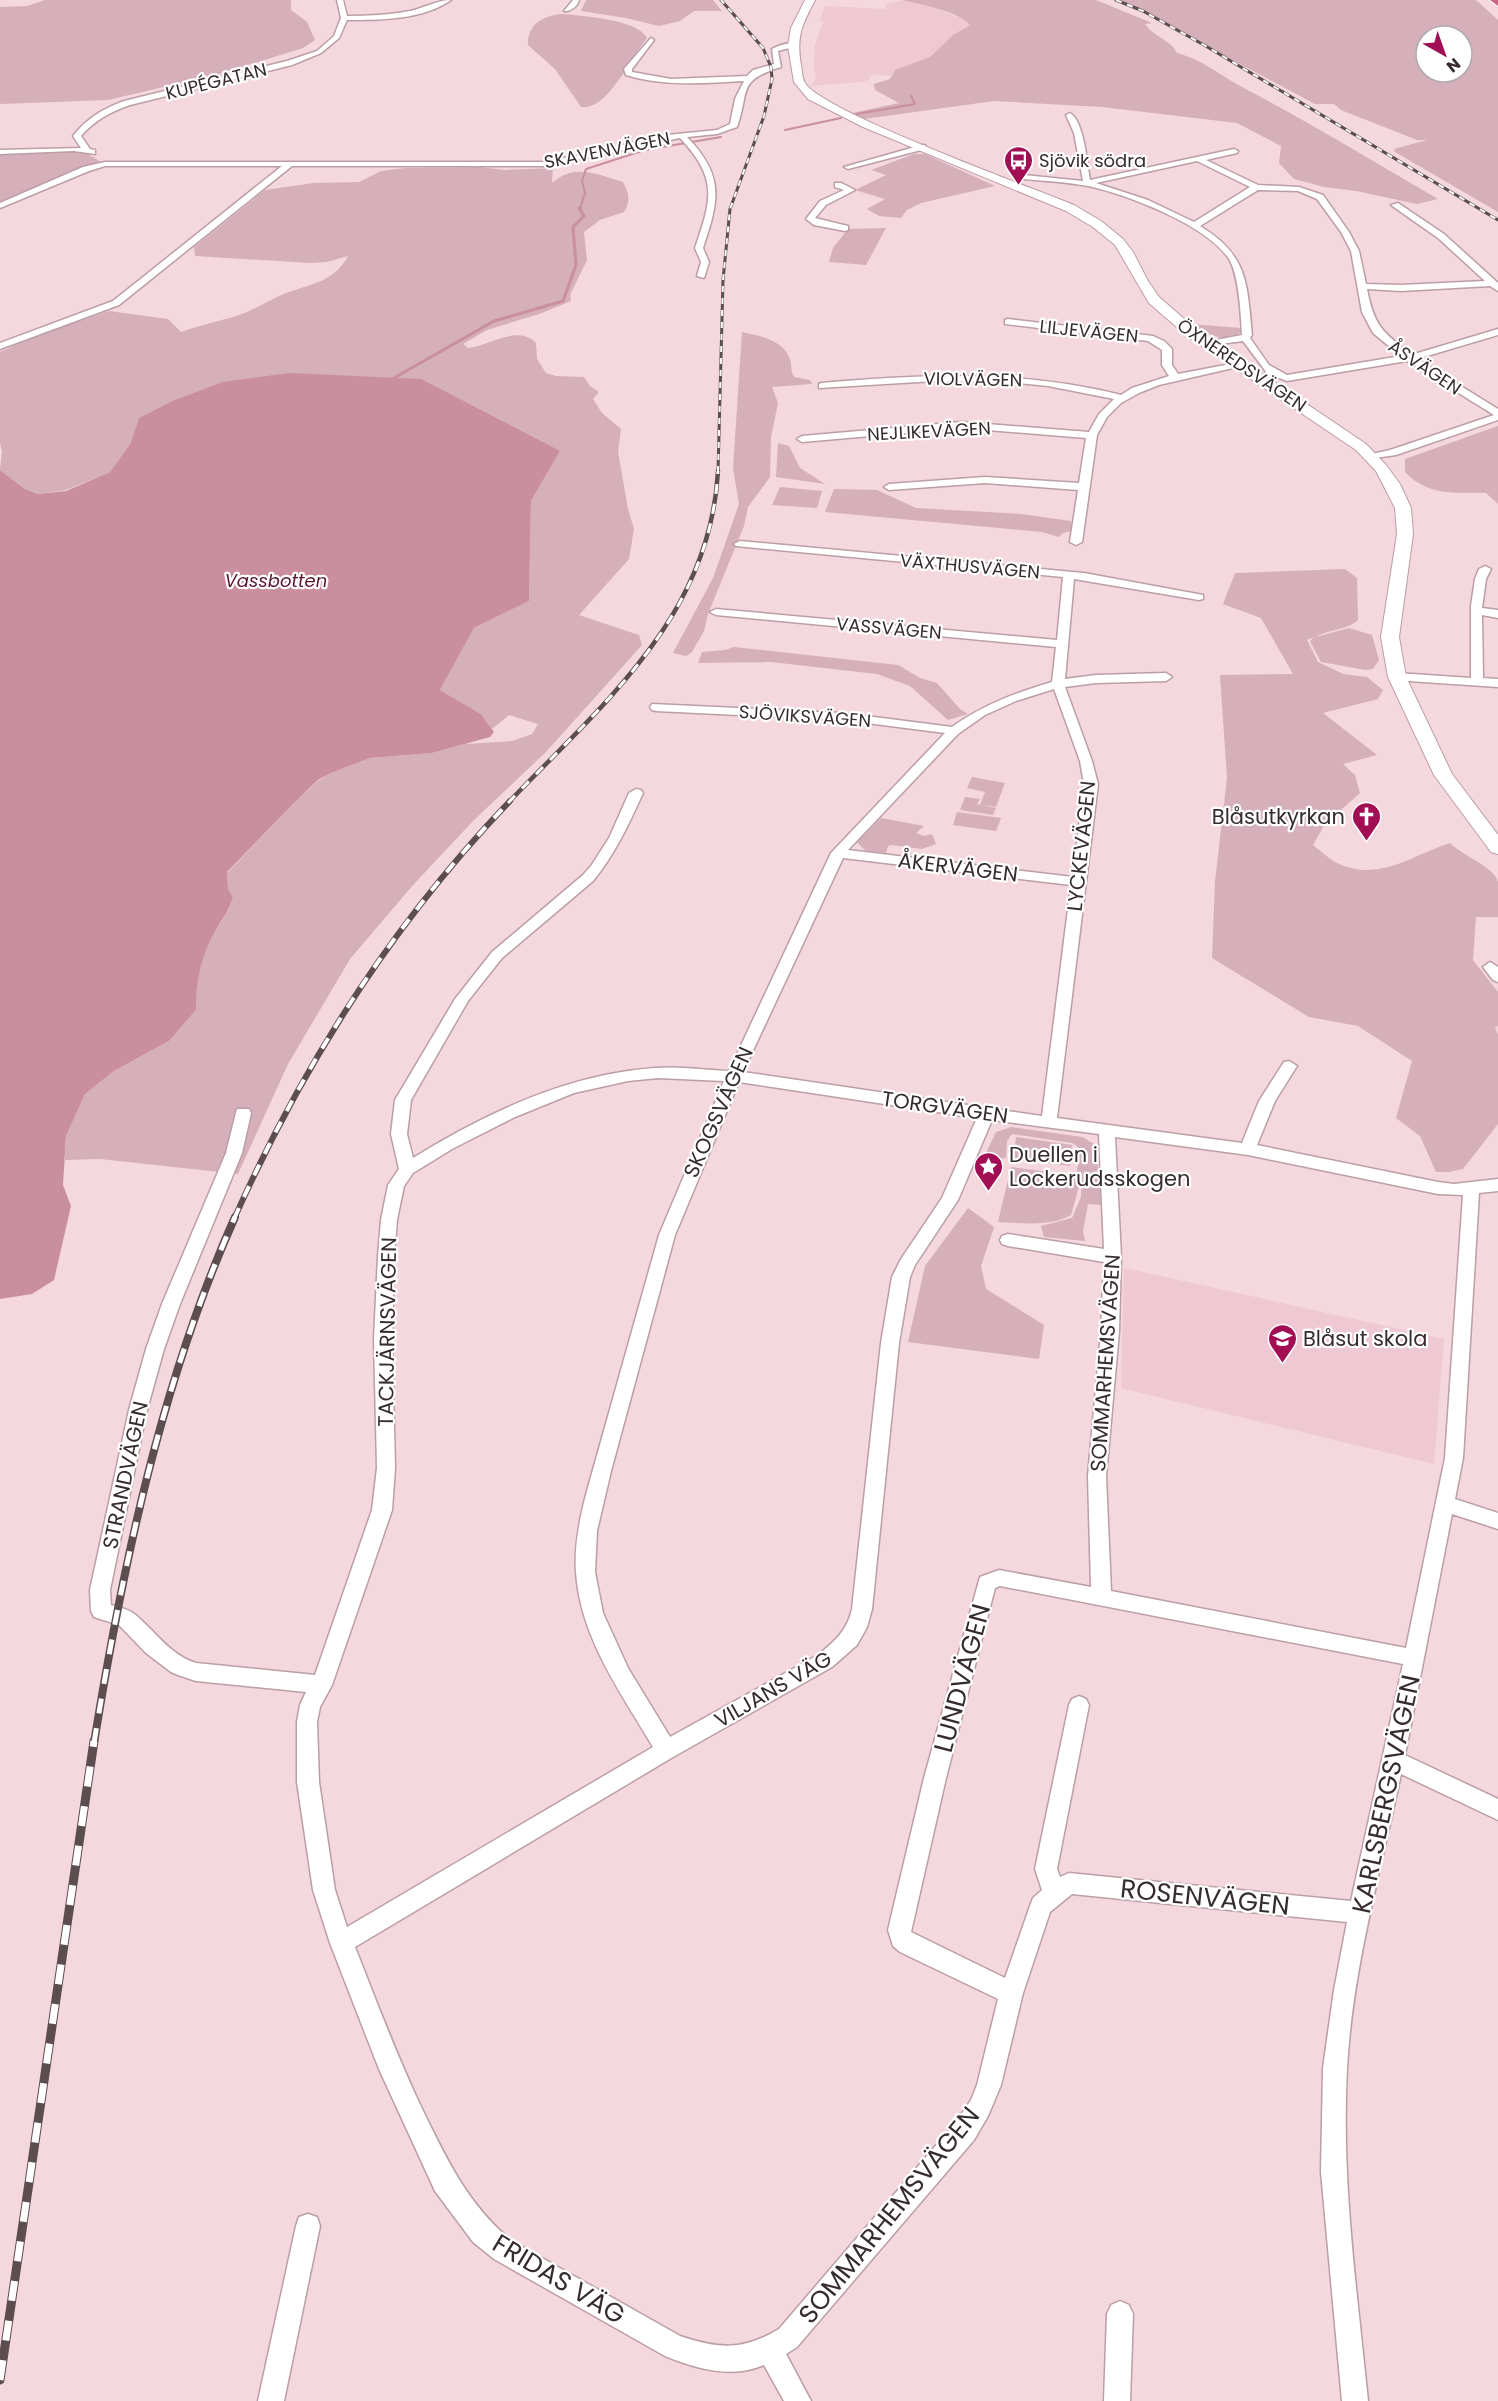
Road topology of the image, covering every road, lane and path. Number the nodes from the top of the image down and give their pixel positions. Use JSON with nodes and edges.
{"nodes":[{"id":1,"x":340,"y":0,"type":"edge"},
{"id":2,"x":448,"y":0,"type":"edge"},
{"id":3,"x":576,"y":0,"type":"edge"},
{"id":4,"x":810,"y":0,"type":"edge"},
{"id":5,"x":566,"y":10,"type":"dead end"},
{"id":6,"x":344,"y":18,"type":"junction"},
{"id":7,"x":651,"y":39,"type":"dead end"},
{"id":8,"x":793,"y":46,"type":"junction"},
{"id":9,"x":749,"y":78,"type":"junction"},
{"id":10,"x":1070,"y":115,"type":"dead end"},
{"id":11,"x":685,"y":139,"type":"junction"},
{"id":12,"x":922,"y":147,"type":"junction"},
{"id":13,"x":86,"y":149,"type":"junction"},
{"id":14,"x":1234,"y":151,"type":"dead end"},
{"id":15,"x":0,"y":152,"type":"edge"},
{"id":16,"x":887,"y":156,"type":"junction"},
{"id":17,"x":1198,"y":159,"type":"junction"},
{"id":18,"x":110,"y":164,"type":"junction"},
{"id":19,"x":289,"y":165,"type":"junction"},
{"id":20,"x":848,"y":167,"type":"dead end"},
{"id":21,"x":863,"y":173,"type":"dead end"},
{"id":22,"x":1024,"y":177,"type":"dead end"},
{"id":23,"x":848,"y":180,"type":"dead end"},
{"id":24,"x":1087,"y":183,"type":"junction"},
{"id":25,"x":838,"y":185,"type":"junction"},
{"id":26,"x":1256,"y":187,"type":"junction"},
{"id":27,"x":826,"y":190,"type":"dead end"},
{"id":28,"x":1395,"y":205,"type":"dead end"},
{"id":29,"x":0,"y":206,"type":"edge"},
{"id":30,"x":1194,"y":226,"type":"junction"},
{"id":31,"x":845,"y":228,"type":"dead end"},
{"id":32,"x":701,"y":276,"type":"dead end"},
{"id":33,"x":1361,"y":286,"type":"junction"},
{"id":34,"x":1494,"y":286,"type":"edge"},
{"id":35,"x":1008,"y":322,"type":"dead end"},
{"id":36,"x":1498,"y":332,"type":"edge"},
{"id":37,"x":1245,"y":338,"type":"junction"},
{"id":38,"x":1208,"y":344,"type":"junction"},
{"id":39,"x":0,"y":346,"type":"edge"},
{"id":40,"x":1408,"y":358,"type":"junction"},
{"id":41,"x":1241,"y":365,"type":"junction"},
{"id":42,"x":1177,"y":378,"type":"junction"},
{"id":43,"x":822,"y":386,"type":"dead end"},
{"id":44,"x":1122,"y":398,"type":"junction"},
{"id":45,"x":1498,"y":415,"type":"edge"},
{"id":46,"x":1092,"y":435,"type":"junction"},
{"id":47,"x":802,"y":439,"type":"dead end"},
{"id":48,"x":1371,"y":457,"type":"junction"},
{"id":49,"x":890,"y":487,"type":"dead end"},
{"id":50,"x":1084,"y":487,"type":"junction"},
{"id":51,"x":1076,"y":542,"type":"dead end"},
{"id":52,"x":740,"y":544,"type":"dead end"},
{"id":53,"x":1485,"y":568,"type":"dead end"},
{"id":54,"x":1069,"y":575,"type":"junction"},
{"id":55,"x":1199,"y":597,"type":"dead end"},
{"id":56,"x":1478,"y":611,"type":"junction"},
{"id":57,"x":716,"y":612,"type":"dead end"},
{"id":58,"x":1498,"y":614,"type":"edge"},
{"id":59,"x":1062,"y":644,"type":"junction"},
{"id":60,"x":1166,"y":677,"type":"dead end"},
{"id":61,"x":1397,"y":677,"type":"junction"},
{"id":62,"x":1477,"y":680,"type":"junction"},
{"id":63,"x":1498,"y":683,"type":"edge"},
{"id":64,"x":1058,"y":684,"type":"junction"},
{"id":65,"x":656,"y":707,"type":"dead end"},
{"id":66,"x":954,"y":731,"type":"junction"},
{"id":67,"x":636,"y":793,"type":"dead end"},
{"id":68,"x":1498,"y":848,"type":"edge"},
{"id":69,"x":838,"y":853,"type":"junction"},
{"id":70,"x":1078,"y":882,"type":"junction"},
{"id":71,"x":1289,"y":1066,"type":"dead end"},
{"id":72,"x":734,"y":1076,"type":"junction"},
{"id":73,"x":243,"y":1113,"type":"dead end"},
{"id":74,"x":987,"y":1114,"type":"junction"},
{"id":75,"x":1049,"y":1122,"type":"junction"},
{"id":76,"x":1107,"y":1130,"type":"junction"},
{"id":77,"x":1248,"y":1149,"type":"junction"},
{"id":78,"x":407,"y":1168,"type":"junction"},
{"id":79,"x":1498,"y":1185,"type":"edge"},
{"id":80,"x":1471,"y":1188,"type":"junction"},
{"id":81,"x":1008,"y":1240,"type":"dead end"},
{"id":82,"x":1113,"y":1257,"type":"junction"},
{"id":83,"x":1446,"y":1504,"type":"junction"},
{"id":84,"x":1498,"y":1521,"type":"edge"},
{"id":85,"x":1101,"y":1596,"type":"junction"},
{"id":86,"x":1415,"y":1658,"type":"junction"},
{"id":87,"x":322,"y":1685,"type":"junction"},
{"id":88,"x":1079,"y":1705,"type":"dead end"},
{"id":89,"x":666,"y":1750,"type":"junction"},
{"id":90,"x":1394,"y":1760,"type":"junction"},
{"id":91,"x":1498,"y":1810,"type":"edge"},
{"id":92,"x":1054,"y":1893,"type":"junction"},
{"id":93,"x":1360,"y":1913,"type":"junction"},
{"id":94,"x":341,"y":1943,"type":"junction"},
{"id":95,"x":1011,"y":1993,"type":"junction"},
{"id":96,"x":309,"y":2226,"type":"dead end"},
{"id":97,"x":1120,"y":2314,"type":"dead end"},
{"id":98,"x":770,"y":2350,"type":"junction"},
{"id":99,"x":272,"y":2401,"type":"edge"},
{"id":100,"x":798,"y":2401,"type":"edge"},
{"id":101,"x":1117,"y":2401,"type":"edge"},
{"id":102,"x":1355,"y":2401,"type":"edge"}],
"edges":[{"from":1,"to":6,"type":"street"},
{"from":2,"to":6,"type":"street"},
{"from":3,"to":5,"type":"street"},
{"from":4,"to":8,"type":"street","name":"ÖXNEREDSVÄGEN"},
{"from":6,"to":13,"type":"street","name":"KUPÉGATAN"},
{"from":7,"to":9,"type":"street"},
{"from":8,"to":9,"type":"street"},
{"from":8,"to":12,"type":"street","name":"ÖXNEREDSVÄGEN"},
{"from":9,"to":11,"type":"street","name":"SKAVENVÄGEN"},
{"from":10,"to":24,"type":"street"},
{"from":11,"to":19,"type":"street","name":"SKAVENVÄGEN"},
{"from":11,"to":32,"type":"street"},
{"from":12,"to":16,"type":"street"},
{"from":12,"to":38,"type":"street","name":"ÖXNEREDSVÄGEN"},
{"from":13,"to":15,"type":"street"},
{"from":13,"to":18,"type":"street"},
{"from":14,"to":17,"type":"street"},
{"from":16,"to":20,"type":"street"},
{"from":16,"to":21,"type":"street"},
{"from":17,"to":24,"type":"street"},
{"from":17,"to":26,"type":"street","name":"ÅSVÄGEN"},
{"from":18,"to":19,"type":"street","name":"SKAVENVÄGEN"},
{"from":18,"to":29,"type":"street","name":"SKAVENVÄGEN"},
{"from":19,"to":39,"type":"street"},
{"from":22,"to":24,"type":"street"},
{"from":23,"to":25,"type":"street"},
{"from":24,"to":30,"type":"street"},
{"from":25,"to":27,"type":"street"},
{"from":25,"to":31,"type":"street"},
{"from":26,"to":30,"type":"street"},
{"from":26,"to":33,"type":"street","name":"ÅSVÄGEN"},
{"from":28,"to":34,"type":"street"},
{"from":30,"to":37,"type":"street"},
{"from":33,"to":34,"type":"street"},
{"from":33,"to":40,"type":"street","name":"ÅSVÄGEN"},
{"from":35,"to":42,"type":"street","name":"LILJEVÄGEN"},
{"from":36,"to":40,"type":"street"},
{"from":37,"to":38,"type":"street"},
{"from":37,"to":40,"type":"street"},
{"from":38,"to":41,"type":"street","name":"ÖXNEREDSVÄGEN"},
{"from":40,"to":45,"type":"street","name":"ÅSVÄGEN"},
{"from":41,"to":42,"type":"street"},
{"from":41,"to":48,"type":"street","name":"ÖXNEREDSVÄGEN"},
{"from":42,"to":44,"type":"street"},
{"from":43,"to":44,"type":"street","name":"VIOLVÄGEN"},
{"from":44,"to":46,"type":"street"},
{"from":45,"to":48,"type":"street"},
{"from":46,"to":47,"type":"street","name":"NEJLIKEVÄGEN"},
{"from":46,"to":50,"type":"street"},
{"from":48,"to":61,"type":"street","name":"ÖXNEREDSVÄGEN"},
{"from":49,"to":50,"type":"street"},
{"from":50,"to":51,"type":"street"},
{"from":52,"to":54,"type":"street","name":"VÄXTHUSVÄGEN"},
{"from":53,"to":56,"type":"street"},
{"from":54,"to":55,"type":"street","name":"VÄXTHUSVÄGEN"},
{"from":54,"to":59,"type":"street","name":"LYCKEVÄGEN"},
{"from":56,"to":58,"type":"street"},
{"from":56,"to":62,"type":"street"},
{"from":57,"to":59,"type":"street","name":"VASSVÄGEN"},
{"from":59,"to":64,"type":"street","name":"LYCKEVÄGEN"},
{"from":60,"to":64,"type":"street","name":"SKOGSVÄGEN"},
{"from":61,"to":62,"type":"street"},
{"from":61,"to":68,"type":"street","name":"ÖXNEREDSVÄGEN"},
{"from":62,"to":63,"type":"street"},
{"from":64,"to":66,"type":"street","name":"SKOGSVÄGEN"},
{"from":64,"to":70,"type":"street","name":"LYCKEVÄGEN"},
{"from":65,"to":66,"type":"street","name":"SJÖVIKSVÄGEN"},
{"from":66,"to":69,"type":"street","name":"SKOGSVÄGEN"},
{"from":67,"to":78,"type":"street"},
{"from":69,"to":70,"type":"street","name":"ÅKERVÄGEN"},
{"from":69,"to":72,"type":"street","name":"SKOGSVÄGEN"},
{"from":70,"to":75,"type":"street","name":"LYCKEVÄGEN"},
{"from":71,"to":77,"type":"street"},
{"from":72,"to":74,"type":"street","name":"TORGVÄGEN"},
{"from":72,"to":78,"type":"street","name":"TORGVÄGEN"},
{"from":72,"to":89,"type":"street","name":"SKOGSVÄGEN"},
{"from":73,"to":87,"type":"street","name":"STRANDVÄGEN"},
{"from":74,"to":75,"type":"street","name":"TORGVÄGEN"},
{"from":74,"to":89,"type":"street","name":"VILJANS VÄG"},
{"from":75,"to":76,"type":"street","name":"TORGVÄGEN"},
{"from":76,"to":77,"type":"street","name":"TORGVÄGEN"},
{"from":76,"to":82,"type":"street","name":"SOMMARHEMSVÄGEN"},
{"from":77,"to":80,"type":"street","name":"TORGVÄGEN"},
{"from":78,"to":87,"type":"street","name":"TACKJÄRNSVÄGEN"},
{"from":79,"to":80,"type":"street","name":"TORGVÄGEN"},
{"from":80,"to":83,"type":"street","name":"KARLSBERGSVÄGEN"},
{"from":81,"to":82,"type":"street"},
{"from":82,"to":85,"type":"street","name":"SOMMARHEMSVÄGEN"},
{"from":83,"to":84,"type":"street"},
{"from":83,"to":86,"type":"street","name":"KARLSBERGSVÄGEN"},
{"from":85,"to":86,"type":"street","name":"LUNDVÄGEN"},
{"from":85,"to":95,"type":"street","name":"LUNDVÄGEN"},
{"from":86,"to":90,"type":"street","name":"KARLSBERGSVÄGEN"},
{"from":87,"to":94,"type":"street","name":"TACKJÄRNSVÄGEN"},
{"from":88,"to":92,"type":"street"},
{"from":89,"to":94,"type":"street","name":"VILJANS VÄG"},
{"from":90,"to":91,"type":"street"},
{"from":90,"to":93,"type":"street","name":"KARLSBERGSVÄGEN"},
{"from":92,"to":93,"type":"street","name":"ROSENVÄGEN"},
{"from":92,"to":95,"type":"street","name":"SOMMARHEMSVÄGEN"},
{"from":93,"to":102,"type":"street","name":"KARLSBERGSVÄGEN"},
{"from":94,"to":98,"type":"street","name":"FRIDAS VÄG"},
{"from":95,"to":98,"type":"street","name":"SOMMARHEMSVÄGEN"},
{"from":96,"to":99,"type":"street"},
{"from":97,"to":101,"type":"street"},
{"from":98,"to":100,"type":"street"}]}
